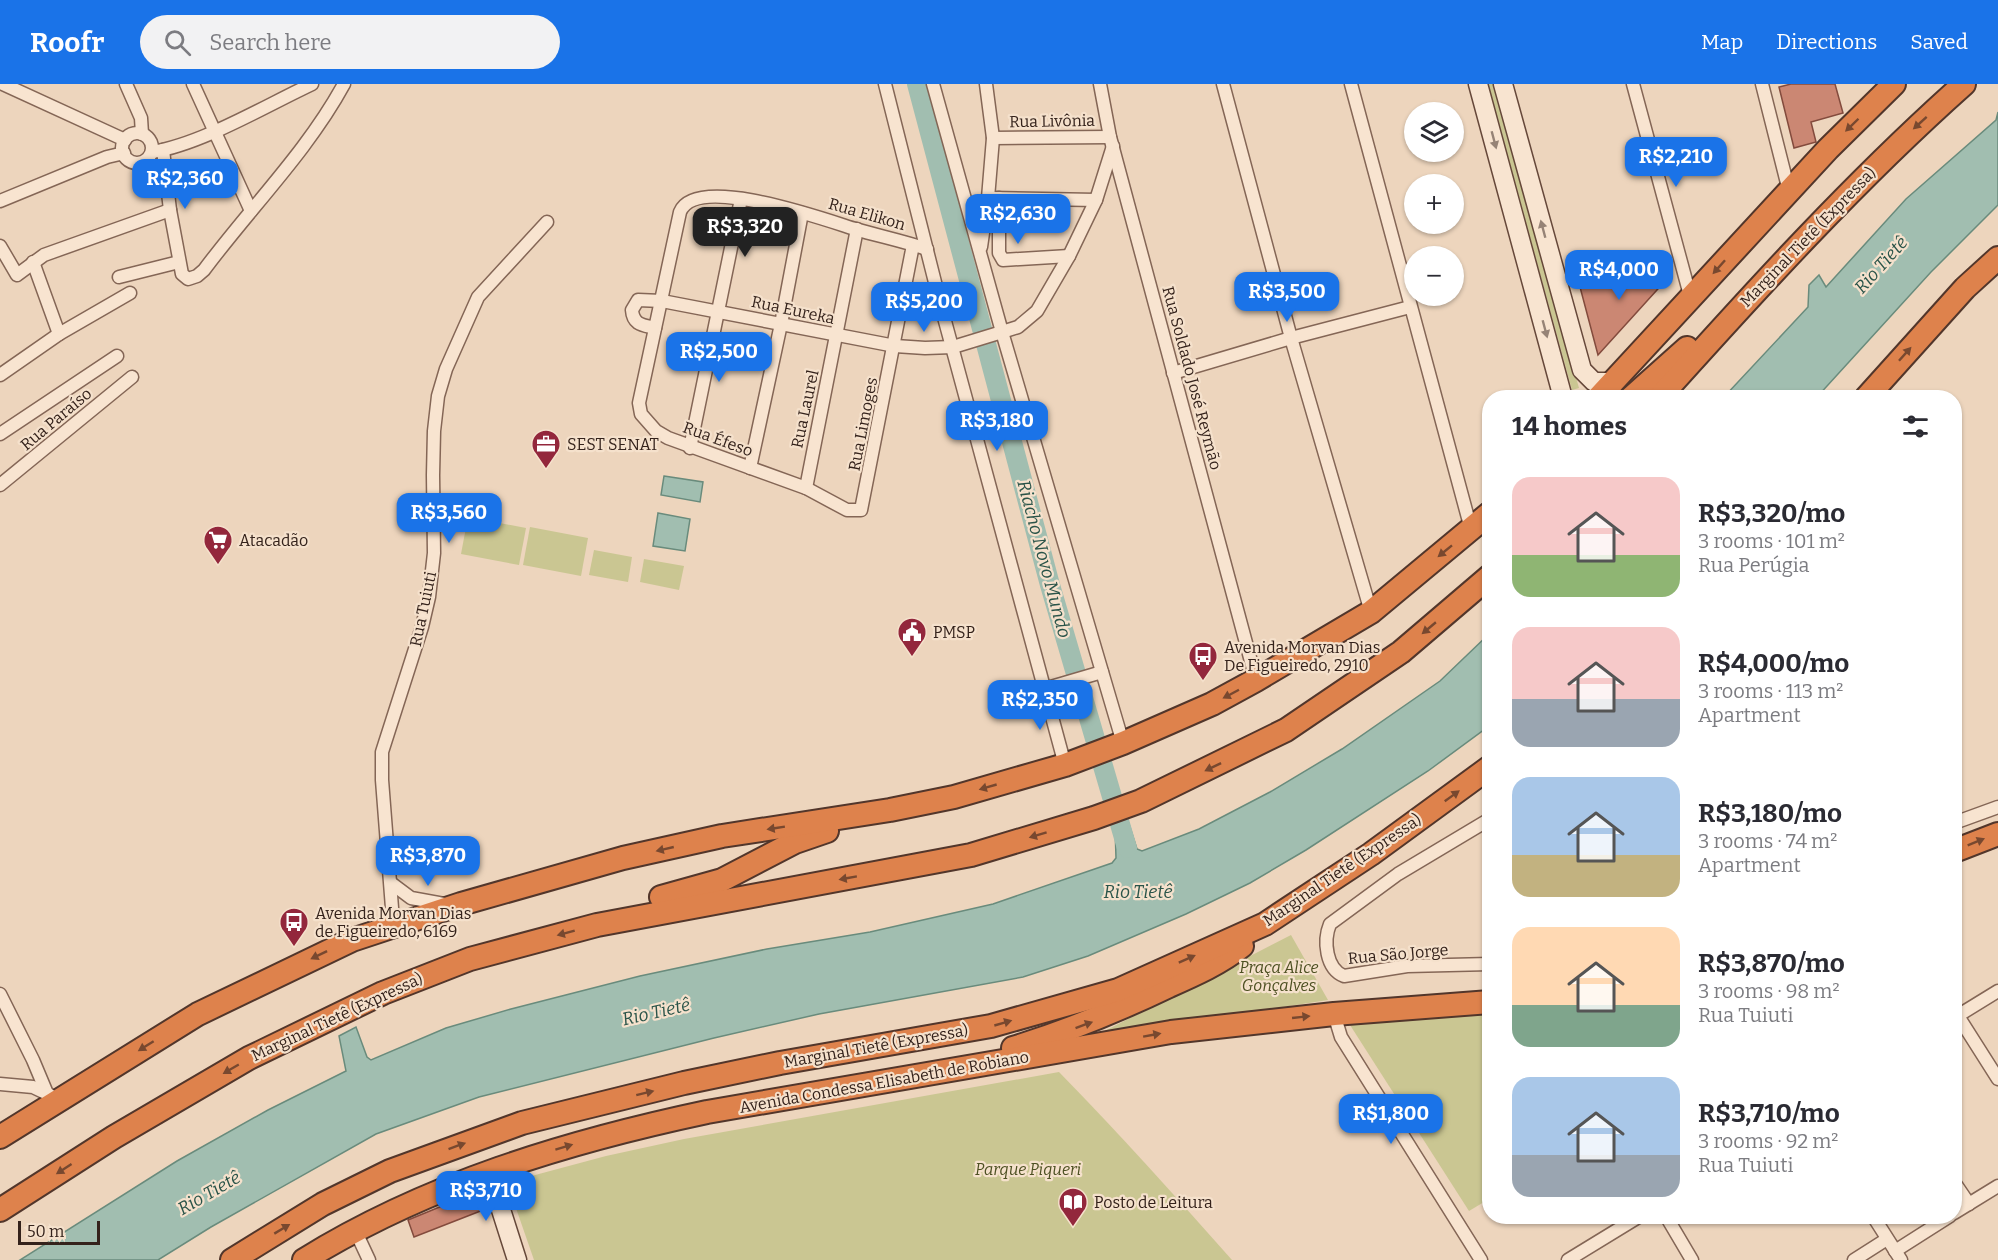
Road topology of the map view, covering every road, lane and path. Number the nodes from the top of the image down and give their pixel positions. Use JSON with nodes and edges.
{"nodes":[{"id":1,"x":3,"y":84,"type":"edge"},
{"id":2,"x":126,"y":84,"type":"edge"},
{"id":3,"x":193,"y":84,"type":"edge"},
{"id":4,"x":312,"y":84,"type":"edge"},
{"id":5,"x":344,"y":84,"type":"edge"},
{"id":6,"x":885,"y":84,"type":"edge"},
{"id":7,"x":933,"y":84,"type":"edge"},
{"id":8,"x":986,"y":84,"type":"edge"},
{"id":9,"x":1100,"y":84,"type":"edge"},
{"id":10,"x":1223,"y":84,"type":"edge"},
{"id":11,"x":1351,"y":84,"type":"edge"},
{"id":12,"x":1478,"y":84,"type":"edge"},
{"id":13,"x":1503,"y":84,"type":"edge"},
{"id":14,"x":1633,"y":84,"type":"edge"},
{"id":15,"x":1761,"y":84,"type":"edge"},
{"id":16,"x":1964,"y":84,"type":"edge"},
{"id":17,"x":1888,"y":87,"type":"edge"},
{"id":18,"x":213,"y":131,"type":"junction"},
{"id":19,"x":142,"y":134,"type":"junction"},
{"id":20,"x":993,"y":138,"type":"junction"},
{"id":21,"x":125,"y":140,"type":"junction"},
{"id":22,"x":1112,"y":141,"type":"junction"},
{"id":23,"x":157,"y":151,"type":"junction"},
{"id":24,"x":124,"y":153,"type":"junction"},
{"id":25,"x":1789,"y":191,"type":"junction"},
{"id":26,"x":994,"y":198,"type":"junction"},
{"id":27,"x":741,"y":199,"type":"junction"},
{"id":28,"x":1096,"y":200,"type":"junction"},
{"id":29,"x":0,"y":201,"type":"edge"},
{"id":30,"x":170,"y":210,"type":"junction"},
{"id":31,"x":251,"y":211,"type":"junction"},
{"id":32,"x":802,"y":213,"type":"junction"},
{"id":33,"x":547,"y":222,"type":"dead end"},
{"id":34,"x":857,"y":229,"type":"junction"},
{"id":35,"x":913,"y":245,"type":"junction"},
{"id":36,"x":0,"y":246,"type":"edge"},
{"id":37,"x":927,"y":249,"type":"junction"},
{"id":38,"x":980,"y":253,"type":"junction"},
{"id":39,"x":1069,"y":256,"type":"junction"},
{"id":40,"x":1998,"y":258,"type":"edge"},
{"id":41,"x":33,"y":262,"type":"junction"},
{"id":42,"x":181,"y":268,"type":"junction"},
{"id":43,"x":119,"y":277,"type":"dead end"},
{"id":44,"x":1404,"y":283,"type":"edge"},
{"id":45,"x":130,"y":293,"type":"dead end"},
{"id":46,"x":1691,"y":299,"type":"junction"},
{"id":47,"x":662,"y":301,"type":"junction"},
{"id":48,"x":1410,"y":306,"type":"joint"},
{"id":49,"x":719,"y":312,"type":"junction"},
{"id":50,"x":781,"y":324,"type":"junction"},
{"id":51,"x":655,"y":328,"type":"junction"},
{"id":52,"x":1720,"y":330,"type":"junction"},
{"id":53,"x":59,"y":334,"type":"junction"},
{"id":54,"x":997,"y":334,"type":"junction"},
{"id":55,"x":837,"y":336,"type":"junction"},
{"id":56,"x":1291,"y":338,"type":"junction"},
{"id":57,"x":895,"y":346,"type":"junction"},
{"id":58,"x":953,"y":346,"type":"junction"},
{"id":59,"x":117,"y":356,"type":"dead end"},
{"id":60,"x":1173,"y":373,"type":"junction"},
{"id":61,"x":0,"y":375,"type":"edge"},
{"id":62,"x":132,"y":377,"type":"dead end"},
{"id":63,"x":1561,"y":390,"type":"edge"},
{"id":64,"x":1606,"y":390,"type":"edge"},
{"id":65,"x":1640,"y":390,"type":"edge"},
{"id":66,"x":1666,"y":390,"type":"edge"},
{"id":67,"x":1873,"y":390,"type":"edge"},
{"id":68,"x":0,"y":434,"type":"edge"},
{"id":69,"x":690,"y":448,"type":"junction"},
{"id":70,"x":750,"y":468,"type":"junction"},
{"id":71,"x":0,"y":485,"type":"edge"},
{"id":72,"x":806,"y":488,"type":"junction"},
{"id":73,"x":863,"y":507,"type":"joint"},
{"id":74,"x":1482,"y":520,"type":"edge"},
{"id":75,"x":1471,"y":530,"type":"junction"},
{"id":76,"x":1482,"y":583,"type":"edge"},
{"id":77,"x":1371,"y":612,"type":"junction"},
{"id":78,"x":1102,"y":672,"type":"junction"},
{"id":79,"x":1256,"y":680,"type":"junction"},
{"id":80,"x":1044,"y":689,"type":"junction"},
{"id":81,"x":1118,"y":746,"type":"junction"},
{"id":82,"x":1074,"y":762,"type":"junction"},
{"id":83,"x":1482,"y":773,"type":"edge"},
{"id":84,"x":1998,"y":807,"type":"edge"},
{"id":85,"x":890,"y":810,"type":"junction"},
{"id":86,"x":1962,"y":820,"type":"edge"},
{"id":87,"x":1482,"y":824,"type":"edge"},
{"id":88,"x":1998,"y":834,"type":"edge"},
{"id":89,"x":1962,"y":848,"type":"edge"},
{"id":90,"x":391,"y":883,"type":"junction"},
{"id":91,"x":461,"y":904,"type":"junction"},
{"id":92,"x":1265,"y":924,"type":"junction"},
{"id":93,"x":597,"y":925,"type":"junction"},
{"id":94,"x":373,"y":933,"type":"junction"},
{"id":95,"x":1482,"y":964,"type":"edge"},
{"id":96,"x":1998,"y":991,"type":"edge"},
{"id":97,"x":0,"y":994,"type":"edge"},
{"id":98,"x":1482,"y":1003,"type":"edge"},
{"id":99,"x":1962,"y":1013,"type":"edge"},
{"id":100,"x":1334,"y":1014,"type":"junction"},
{"id":101,"x":1962,"y":1026,"type":"edge"},
{"id":102,"x":1998,"y":1079,"type":"edge"},
{"id":103,"x":888,"y":1082,"type":"junction"},
{"id":104,"x":0,"y":1084,"type":"edge"},
{"id":105,"x":52,"y":1096,"type":"junction"},
{"id":106,"x":0,"y":1137,"type":"edge"},
{"id":107,"x":489,"y":1172,"type":"junction"},
{"id":108,"x":1998,"y":1186,"type":"edge"},
{"id":109,"x":1962,"y":1194,"type":"edge"},
{"id":110,"x":1969,"y":1204,"type":"junction"},
{"id":111,"x":1962,"y":1209,"type":"edge"},
{"id":112,"x":0,"y":1210,"type":"edge"},
{"id":113,"x":1627,"y":1224,"type":"edge"},
{"id":114,"x":1671,"y":1224,"type":"edge"},
{"id":115,"x":1878,"y":1224,"type":"edge"},
{"id":116,"x":1939,"y":1224,"type":"edge"},
{"id":117,"x":355,"y":1230,"type":"junction"},
{"id":118,"x":1887,"y":1239,"type":"junction"},
{"id":119,"x":1898,"y":1255,"type":"edge"},
{"id":120,"x":232,"y":1260,"type":"edge"},
{"id":121,"x":304,"y":1260,"type":"edge"},
{"id":122,"x":369,"y":1260,"type":"edge"},
{"id":123,"x":517,"y":1260,"type":"edge"},
{"id":124,"x":1481,"y":1260,"type":"edge"},
{"id":125,"x":1568,"y":1260,"type":"edge"},
{"id":126,"x":1692,"y":1260,"type":"edge"},
{"id":127,"x":1854,"y":1260,"type":"edge"}],
"edges":[{"from":1,"to":21,"type":"street"},
{"from":2,"to":19,"type":"street"},
{"from":3,"to":18,"type":"street"},
{"from":4,"to":18,"type":"street"},
{"from":5,"to":31,"type":"street"},
{"from":6,"to":37,"type":"street"},
{"from":7,"to":38,"type":"street"},
{"from":8,"to":20,"type":"street"},
{"from":9,"to":22,"type":"street","name":"Rua Soldado José Reymão"},
{"from":10,"to":56,"type":"street"},
{"from":11,"to":44,"type":"street"},
{"from":12,"to":63,"type":"main road","one_way":true},
{"from":64,"to":13,"type":"main road","one_way":true},
{"from":14,"to":46,"type":"street"},
{"from":15,"to":25,"type":"street"},
{"from":16,"to":52,"type":"highway","name":"Marginal Tietê (Expressa)","one_way":true},
{"from":17,"to":25,"type":"highway","one_way":true},
{"from":18,"to":23,"type":"street"},
{"from":18,"to":31,"type":"street"},
{"from":19,"to":21,"type":"street"},
{"from":19,"to":23,"type":"street"},
{"from":20,"to":22,"type":"street","name":"Rua Livônia"},
{"from":20,"to":26,"type":"street"},
{"from":21,"to":24,"type":"street"},
{"from":22,"to":28,"type":"street","name":"Rua Eureka"},
{"from":22,"to":60,"type":"street","name":"Rua Soldado José Reymão"},
{"from":23,"to":24,"type":"street"},
{"from":23,"to":30,"type":"street"},
{"from":24,"to":29,"type":"street"},
{"from":25,"to":46,"type":"highway","one_way":true},
{"from":26,"to":28,"type":"street"},
{"from":26,"to":38,"type":"street"},
{"from":26,"to":39,"type":"street"},
{"from":27,"to":32,"type":"street","name":"Rua Elikon"},
{"from":27,"to":47,"type":"street","name":"Rua Elikon"},
{"from":27,"to":49,"type":"street"},
{"from":28,"to":39,"type":"street","name":"Rua Eureka"},
{"from":30,"to":41,"type":"street"},
{"from":30,"to":42,"type":"street"},
{"from":31,"to":42,"type":"street"},
{"from":32,"to":34,"type":"street","name":"Rua Elikon"},
{"from":32,"to":50,"type":"street"},
{"from":33,"to":90,"type":"street","name":"Rua Tuiuti"},
{"from":34,"to":35,"type":"street","name":"Rua Elikon"},
{"from":34,"to":55,"type":"street","name":"Rua Laurel"},
{"from":35,"to":37,"type":"street","name":"Rua Elikon"},
{"from":35,"to":57,"type":"street","name":"Rua Limoges"},
{"from":36,"to":41,"type":"street"},
{"from":37,"to":58,"type":"street"},
{"from":38,"to":54,"type":"street"},
{"from":39,"to":54,"type":"street","name":"Rua Eureka"},
{"from":67,"to":40,"type":"highway","one_way":true},
{"from":41,"to":53,"type":"street"},
{"from":42,"to":43,"type":"street"},
{"from":45,"to":53,"type":"street"},
{"from":46,"to":64,"type":"highway"},
{"from":47,"to":49,"type":"street","name":"Rua Eureka"},
{"from":47,"to":51,"type":"street","name":"Rua Éfeso"},
{"from":47,"to":51,"type":"street","name":"Rua Eureka"},
{"from":48,"to":56,"type":"street"},
{"from":48,"to":75,"type":"street"},
{"from":49,"to":50,"type":"street","name":"Rua Eureka"},
{"from":49,"to":69,"type":"street"},
{"from":50,"to":55,"type":"street","name":"Rua Eureka"},
{"from":50,"to":70,"type":"street"},
{"from":51,"to":69,"type":"street","name":"Rua Éfeso"},
{"from":52,"to":65,"type":"highway"},
{"from":52,"to":66,"type":"highway","name":"Marginal Tietê (Expressa)"},
{"from":53,"to":61,"type":"street"},
{"from":54,"to":58,"type":"street","name":"Rua Eureka"},
{"from":54,"to":78,"type":"street"},
{"from":55,"to":57,"type":"street","name":"Rua Eureka"},
{"from":55,"to":72,"type":"street","name":"Rua Laurel"},
{"from":56,"to":60,"type":"street"},
{"from":56,"to":77,"type":"street"},
{"from":57,"to":58,"type":"street","name":"Rua Eureka"},
{"from":57,"to":73,"type":"street","name":"Rua Limoges"},
{"from":58,"to":80,"type":"street"},
{"from":59,"to":68,"type":"street"},
{"from":60,"to":79,"type":"street","name":"Rua Soldado José Reymão"},
{"from":62,"to":71,"type":"street","name":"Rua Paraíso"},
{"from":69,"to":70,"type":"street","name":"Rua Éfeso"},
{"from":70,"to":72,"type":"street","name":"Rua Éfeso"},
{"from":72,"to":73,"type":"street","name":"Rua Éfeso"},
{"from":74,"to":75,"type":"highway"},
{"from":75,"to":77,"type":"highway","one_way":true},
{"from":76,"to":93,"type":"highway","name":"Marginal Tietê (Expressa)","one_way":true},
{"from":77,"to":79,"type":"highway"},
{"from":78,"to":80,"type":"street"},
{"from":78,"to":81,"type":"street"},
{"from":79,"to":81,"type":"highway","one_way":true},
{"from":80,"to":82,"type":"street"},
{"from":81,"to":82,"type":"highway"},
{"from":82,"to":85,"type":"highway","one_way":true},
{"from":92,"to":83,"type":"highway","name":"Marginal Tietê (Expressa)","one_way":true},
{"from":84,"to":86,"type":"street"},
{"from":85,"to":91,"type":"highway","one_way":true},
{"from":85,"to":93,"type":"highway"},
{"from":87,"to":95,"type":"street","name":"Rua São Jorge"},
{"from":89,"to":88,"type":"highway","one_way":true},
{"from":90,"to":91,"type":"street"},
{"from":90,"to":94,"type":"street","name":"Rua Tuiuti"},
{"from":91,"to":94,"type":"highway"},
{"from":103,"to":92,"type":"highway","one_way":true},
{"from":120,"to":92,"type":"highway","name":"Marginal Tietê (Expressa)","one_way":true},
{"from":93,"to":112,"type":"highway","name":"Marginal Tietê (Expressa)","one_way":true},
{"from":94,"to":105,"type":"highway","one_way":true},
{"from":96,"to":99,"type":"street"},
{"from":97,"to":105,"type":"street"},
{"from":98,"to":100,"type":"highway","name":"Avenida Condessa Elisabeth de Robiano"},
{"from":103,"to":100,"type":"highway","name":"Avenida Condessa Elisabeth de Robiano","one_way":true},
{"from":100,"to":124,"type":"street"},
{"from":101,"to":102,"type":"street"},
{"from":107,"to":103,"type":"highway","name":"Avenida Condessa Elisabeth de Robiano","one_way":true},
{"from":104,"to":105,"type":"street"},
{"from":105,"to":106,"type":"highway"},
{"from":107,"to":117,"type":"highway","name":"Avenida Condessa Elisabeth de Robiano"},
{"from":107,"to":123,"type":"main road"},
{"from":108,"to":110,"type":"street"},
{"from":109,"to":110,"type":"street"},
{"from":110,"to":111,"type":"street"},
{"from":113,"to":125,"type":"street"},
{"from":114,"to":126,"type":"street"},
{"from":115,"to":118,"type":"street"},
{"from":116,"to":119,"type":"street"},
{"from":117,"to":121,"type":"highway","name":"Avenida Condessa Elisabeth de Robiano"},
{"from":117,"to":122,"type":"street"},
{"from":118,"to":119,"type":"street"},
{"from":118,"to":127,"type":"street"}]}
